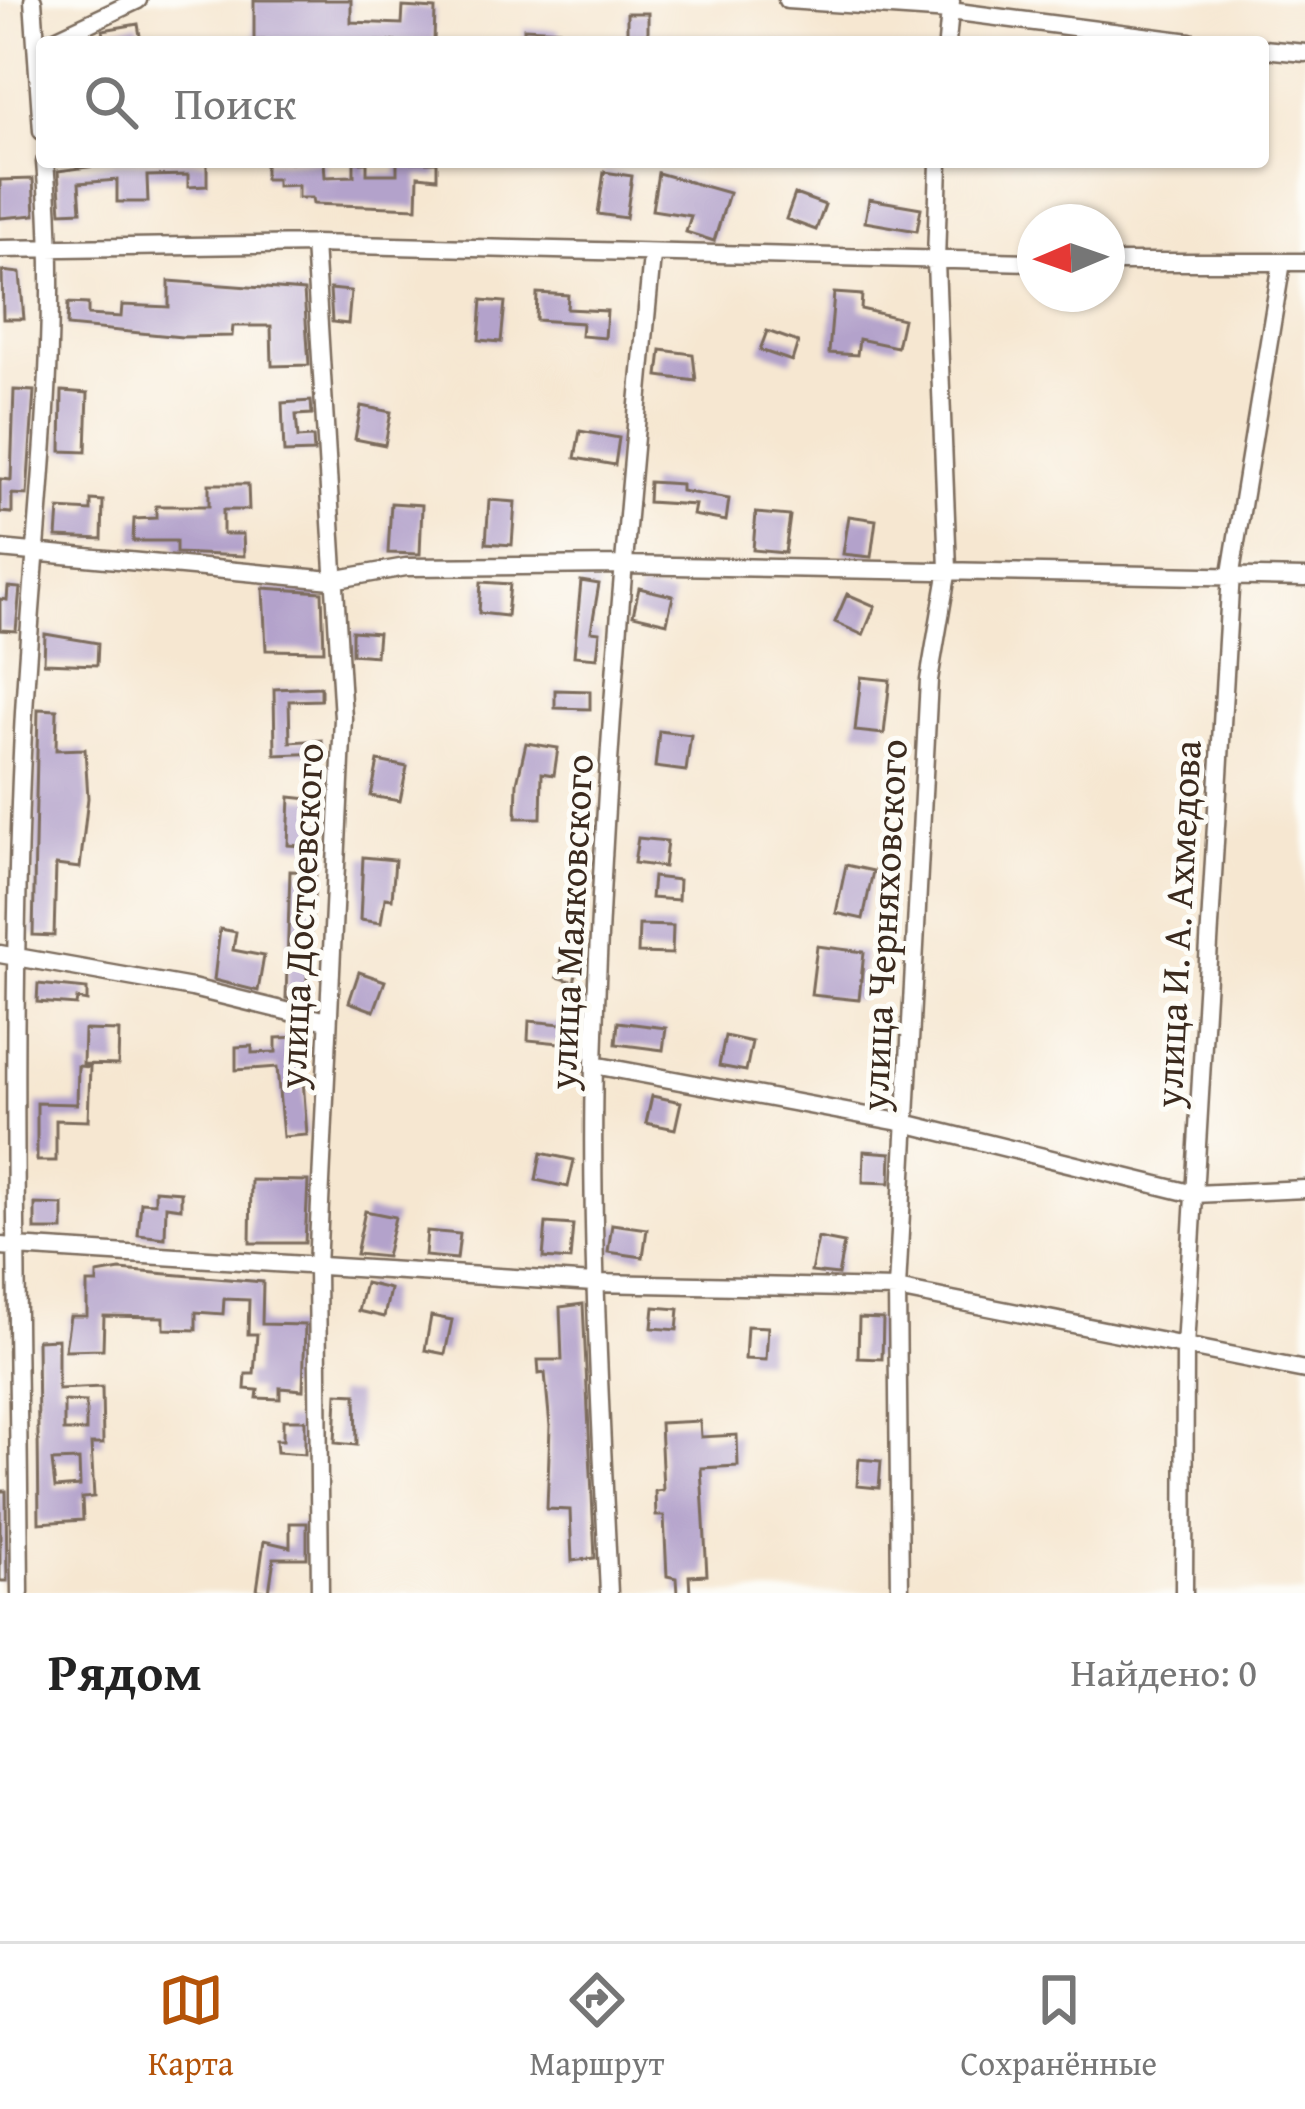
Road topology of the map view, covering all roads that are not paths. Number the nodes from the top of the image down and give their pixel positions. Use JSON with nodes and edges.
{"nodes":[{"id":1,"x":33,"y":0,"type":"edge"},
{"id":2,"x":138,"y":0,"type":"edge"},
{"id":3,"x":787,"y":0,"type":"edge"},
{"id":4,"x":951,"y":6,"type":"edge"},
{"id":5,"x":40,"y":36,"type":"edge"},
{"id":6,"x":61,"y":36,"type":"edge"},
{"id":7,"x":948,"y":36,"type":"edge"},
{"id":8,"x":1150,"y":36,"type":"edge"},
{"id":9,"x":1269,"y":50,"type":"edge"},
{"id":10,"x":1305,"y":53,"type":"edge"},
{"id":11,"x":46,"y":168,"type":"edge"},
{"id":12,"x":939,"y":168,"type":"edge"},
{"id":13,"x":314,"y":244,"type":"junction"},
{"id":14,"x":0,"y":249,"type":"edge"},
{"id":15,"x":53,"y":250,"type":"junction"},
{"id":16,"x":652,"y":256,"type":"junction"},
{"id":17,"x":937,"y":262,"type":"junction"},
{"id":18,"x":1017,"y":262,"type":"edge"},
{"id":19,"x":1125,"y":262,"type":"edge"},
{"id":20,"x":1282,"y":262,"type":"junction"},
{"id":21,"x":1305,"y":262,"type":"edge"},
{"id":22,"x":0,"y":549,"type":"edge"},
{"id":23,"x":38,"y":552,"type":"junction"},
{"id":24,"x":622,"y":565,"type":"junction"},
{"id":25,"x":948,"y":569,"type":"junction"},
{"id":26,"x":1231,"y":578,"type":"junction"},
{"id":27,"x":1305,"y":578,"type":"edge"},
{"id":28,"x":332,"y":580,"type":"junction"},
{"id":29,"x":9,"y":957,"type":"edge"},
{"id":30,"x":328,"y":1021,"type":"junction"},
{"id":31,"x":594,"y":1065,"type":"junction"},
{"id":32,"x":905,"y":1124,"type":"junction"},
{"id":33,"x":1305,"y":1189,"type":"edge"},
{"id":34,"x":1194,"y":1194,"type":"junction"},
{"id":35,"x":9,"y":1246,"type":"edge"},
{"id":36,"x":317,"y":1267,"type":"junction"},
{"id":37,"x":594,"y":1283,"type":"junction"},
{"id":38,"x":897,"y":1289,"type":"junction"},
{"id":39,"x":1185,"y":1347,"type":"junction"},
{"id":40,"x":1305,"y":1370,"type":"edge"},
{"id":41,"x":20,"y":1593,"type":"edge"},
{"id":42,"x":320,"y":1593,"type":"edge"},
{"id":43,"x":609,"y":1593,"type":"edge"},
{"id":44,"x":900,"y":1593,"type":"edge"},
{"id":45,"x":1184,"y":1593,"type":"edge"}],
"edges":[{"from":1,"to":5,"type":"street"},
{"from":2,"to":6,"type":"street"},
{"from":3,"to":4,"type":"street"},
{"from":4,"to":7,"type":"street"},
{"from":4,"to":8,"type":"street"},
{"from":9,"to":10,"type":"street"},
{"from":11,"to":15,"type":"street"},
{"from":12,"to":17,"type":"street","name":"улица Черняховского"},
{"from":13,"to":15,"type":"street"},
{"from":13,"to":16,"type":"street"},
{"from":13,"to":28,"type":"street","name":"улица Достоевского"},
{"from":14,"to":15,"type":"street"},
{"from":15,"to":23,"type":"street"},
{"from":16,"to":17,"type":"street"},
{"from":16,"to":24,"type":"street","name":"улица Маяковского"},
{"from":17,"to":18,"type":"street"},
{"from":17,"to":25,"type":"street","name":"улица Черняховского"},
{"from":19,"to":20,"type":"street"},
{"from":20,"to":21,"type":"street"},
{"from":20,"to":26,"type":"street","name":"улица И. А. Ахмедова"},
{"from":22,"to":23,"type":"street"},
{"from":23,"to":28,"type":"street"},
{"from":23,"to":29,"type":"street"},
{"from":24,"to":25,"type":"street"},
{"from":24,"to":28,"type":"street"},
{"from":24,"to":31,"type":"street","name":"улица Маяковского"},
{"from":25,"to":26,"type":"street"},
{"from":25,"to":32,"type":"street","name":"улица Черняховского"},
{"from":26,"to":27,"type":"street"},
{"from":26,"to":34,"type":"street","name":"улица И. А. Ахмедова"},
{"from":28,"to":30,"type":"street","name":"улица Достоевского"},
{"from":29,"to":30,"type":"street"},
{"from":29,"to":35,"type":"street"},
{"from":30,"to":36,"type":"street","name":"улица Достоевского"},
{"from":31,"to":32,"type":"street"},
{"from":31,"to":37,"type":"street","name":"улица Маяковского"},
{"from":32,"to":34,"type":"street"},
{"from":32,"to":38,"type":"street","name":"улица Черняховского"},
{"from":33,"to":34,"type":"street"},
{"from":34,"to":39,"type":"street","name":"улица И. А. Ахмедова"},
{"from":35,"to":36,"type":"street"},
{"from":35,"to":41,"type":"street"},
{"from":36,"to":37,"type":"street"},
{"from":36,"to":42,"type":"street","name":"улица Достоевского"},
{"from":37,"to":38,"type":"street"},
{"from":37,"to":43,"type":"street","name":"улица Маяковского"},
{"from":38,"to":39,"type":"street"},
{"from":38,"to":44,"type":"street","name":"улица Черняховского"},
{"from":39,"to":40,"type":"street"},
{"from":39,"to":45,"type":"street","name":"улица И. А. Ахмедова"}]}
